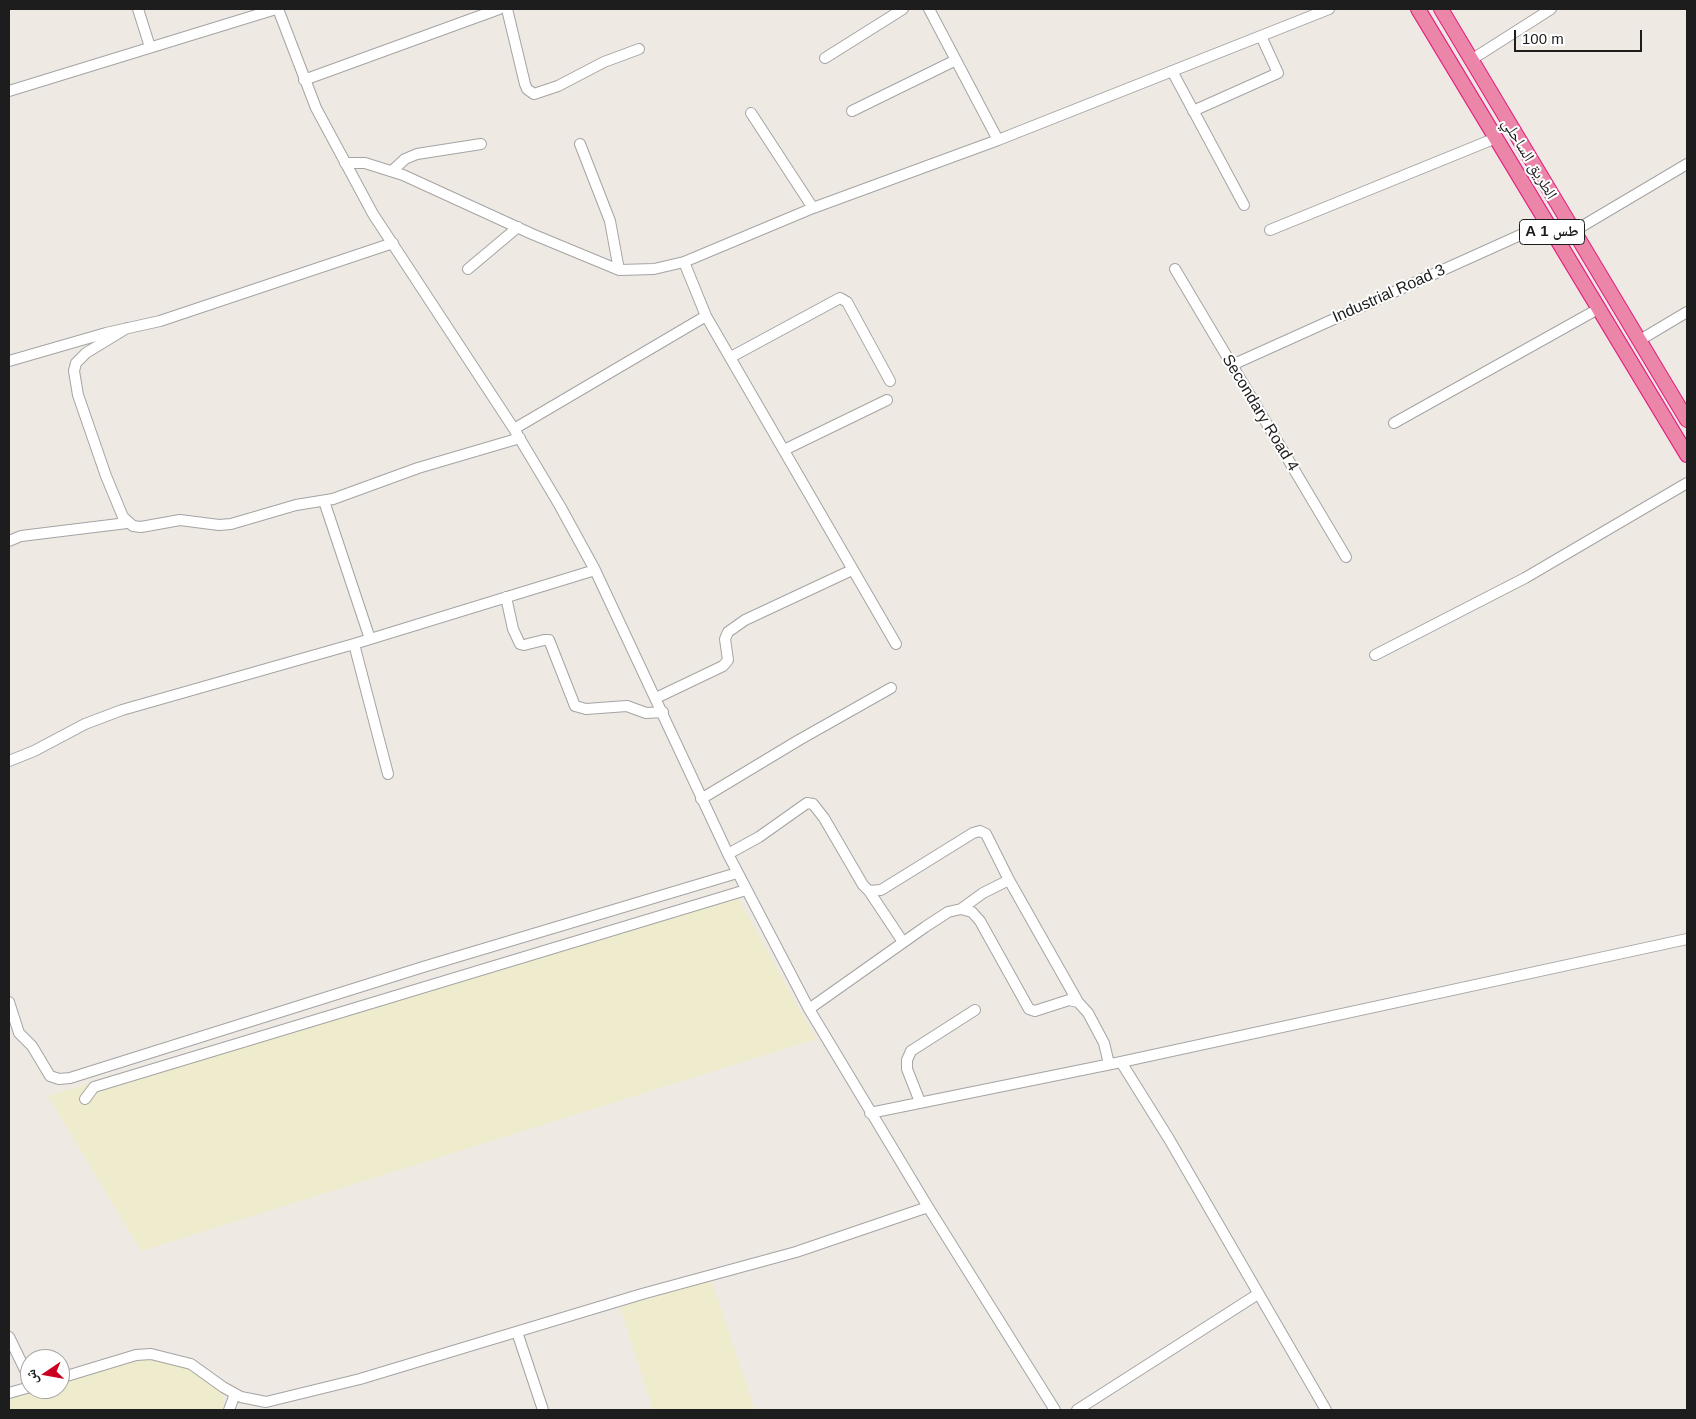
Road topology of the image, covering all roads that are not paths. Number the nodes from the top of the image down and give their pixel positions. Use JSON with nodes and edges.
{"nodes":[{"id":1,"x":138,"y":9,"type":"edge"},
{"id":2,"x":277,"y":9,"type":"edge"},
{"id":3,"x":499,"y":9,"type":"edge"},
{"id":4,"x":507,"y":9,"type":"edge"},
{"id":5,"x":902,"y":9,"type":"edge"},
{"id":6,"x":929,"y":9,"type":"edge"},
{"id":7,"x":1329,"y":9,"type":"edge"},
{"id":8,"x":1418,"y":9,"type":"edge"},
{"id":9,"x":1440,"y":9,"type":"edge"},
{"id":10,"x":1551,"y":9,"type":"edge"},
{"id":11,"x":1261,"y":36,"type":"junction"},
{"id":12,"x":150,"y":47,"type":"junction"},
{"id":13,"x":640,"y":49,"type":"dead end"},
{"id":14,"x":824,"y":58,"type":"dead end"},
{"id":15,"x":956,"y":60,"type":"junction"},
{"id":16,"x":1471,"y":60,"type":"junction"},
{"id":17,"x":1172,"y":71,"type":"junction"},
{"id":18,"x":304,"y":80,"type":"junction"},
{"id":19,"x":9,"y":91,"type":"edge"},
{"id":20,"x":852,"y":111,"type":"dead end"},
{"id":21,"x":1194,"y":111,"type":"junction"},
{"id":22,"x":751,"y":113,"type":"dead end"},
{"id":23,"x":1496,"y":138,"type":"junction"},
{"id":24,"x":998,"y":140,"type":"junction"},
{"id":25,"x":481,"y":144,"type":"dead end"},
{"id":26,"x":580,"y":144,"type":"dead end"},
{"id":27,"x":346,"y":164,"type":"junction"},
{"id":28,"x":1687,"y":164,"type":"edge"},
{"id":29,"x":392,"y":171,"type":"junction"},
{"id":30,"x":1244,"y":205,"type":"dead end"},
{"id":31,"x":813,"y":208,"type":"junction"},
{"id":32,"x":1546,"y":222,"type":"junction"},
{"id":33,"x":518,"y":227,"type":"junction"},
{"id":34,"x":1270,"y":230,"type":"dead end"},
{"id":35,"x":1574,"y":231,"type":"junction"},
{"id":36,"x":393,"y":243,"type":"junction"},
{"id":37,"x":684,"y":262,"type":"junction"},
{"id":38,"x":468,"y":269,"type":"dead end"},
{"id":39,"x":1175,"y":269,"type":"dead end"},
{"id":40,"x":619,"y":270,"type":"junction"},
{"id":41,"x":1598,"y":309,"type":"junction"},
{"id":42,"x":1687,"y":312,"type":"edge"},
{"id":43,"x":706,"y":316,"type":"junction"},
{"id":44,"x":127,"y":328,"type":"junction"},
{"id":45,"x":1640,"y":340,"type":"junction"},
{"id":46,"x":731,"y":357,"type":"junction"},
{"id":47,"x":9,"y":361,"type":"edge"},
{"id":48,"x":1232,"y":365,"type":"junction"},
{"id":49,"x":890,"y":381,"type":"dead end"},
{"id":50,"x":887,"y":400,"type":"dead end"},
{"id":51,"x":1687,"y":420,"type":"edge"},
{"id":52,"x":1394,"y":423,"type":"dead end"},
{"id":53,"x":517,"y":433,"type":"junction"},
{"id":54,"x":784,"y":450,"type":"junction"},
{"id":55,"x":1687,"y":455,"type":"edge"},
{"id":56,"x":1687,"y":483,"type":"edge"},
{"id":57,"x":324,"y":501,"type":"junction"},
{"id":58,"x":127,"y":522,"type":"junction"},
{"id":59,"x":9,"y":541,"type":"edge"},
{"id":60,"x":1346,"y":556,"type":"dead end"},
{"id":61,"x":595,"y":570,"type":"junction"},
{"id":62,"x":852,"y":570,"type":"junction"},
{"id":63,"x":506,"y":597,"type":"junction"},
{"id":64,"x":370,"y":639,"type":"junction"},
{"id":65,"x":354,"y":644,"type":"junction"},
{"id":66,"x":896,"y":644,"type":"dead end"},
{"id":67,"x":1375,"y":656,"type":"dead end"},
{"id":68,"x":891,"y":688,"type":"dead end"},
{"id":69,"x":656,"y":698,"type":"junction"},
{"id":70,"x":662,"y":712,"type":"junction"},
{"id":71,"x":9,"y":761,"type":"edge"},
{"id":72,"x":388,"y":774,"type":"dead end"},
{"id":73,"x":701,"y":799,"type":"junction"},
{"id":74,"x":728,"y":854,"type":"junction"},
{"id":75,"x":737,"y":873,"type":"junction"},
{"id":76,"x":1009,"y":880,"type":"junction"},
{"id":77,"x":746,"y":890,"type":"junction"},
{"id":78,"x":869,"y":891,"type":"junction"},
{"id":79,"x":961,"y":909,"type":"junction"},
{"id":80,"x":1687,"y":938,"type":"edge"},
{"id":81,"x":903,"y":942,"type":"junction"},
{"id":82,"x":9,"y":1002,"type":"edge"},
{"id":83,"x":1078,"y":1002,"type":"junction"},
{"id":84,"x":810,"y":1009,"type":"junction"},
{"id":85,"x":976,"y":1010,"type":"dead end"},
{"id":86,"x":1121,"y":1062,"type":"junction"},
{"id":87,"x":1109,"y":1064,"type":"junction"},
{"id":88,"x":85,"y":1099,"type":"dead end"},
{"id":89,"x":920,"y":1102,"type":"junction"},
{"id":90,"x":870,"y":1112,"type":"junction"},
{"id":91,"x":928,"y":1207,"type":"junction"},
{"id":92,"x":1258,"y":1294,"type":"junction"},
{"id":93,"x":517,"y":1332,"type":"junction"},
{"id":94,"x":9,"y":1337,"type":"edge"},
{"id":95,"x":20,"y":1360,"type":"edge"},
{"id":96,"x":70,"y":1375,"type":"edge"},
{"id":97,"x":235,"y":1394,"type":"junction"},
{"id":98,"x":229,"y":1410,"type":"edge"},
{"id":99,"x":543,"y":1410,"type":"edge"},
{"id":100,"x":1055,"y":1410,"type":"edge"},
{"id":101,"x":1077,"y":1410,"type":"edge"},
{"id":102,"x":1326,"y":1410,"type":"edge"}],
"edges":[{"from":1,"to":12,"type":"street"},
{"from":2,"to":12,"type":"street"},
{"from":2,"to":18,"type":"street"},
{"from":3,"to":18,"type":"street"},
{"from":4,"to":13,"type":"street"},
{"from":5,"to":14,"type":"street"},
{"from":6,"to":15,"type":"street"},
{"from":7,"to":11,"type":"street"},
{"from":8,"to":23,"type":"highway","name":"الطريق الساحلي","number":"A 1 طس"},
{"from":9,"to":16,"type":"highway","name":"الطريق الساحلي","number":"A 1 طس"},
{"from":10,"to":16,"type":"street"},
{"from":11,"to":17,"type":"street"},
{"from":11,"to":21,"type":"street"},
{"from":12,"to":19,"type":"street"},
{"from":15,"to":20,"type":"street"},
{"from":15,"to":24,"type":"street"},
{"from":16,"to":35,"type":"highway","name":"الطريق الساحلي","number":"A 1 طس"},
{"from":17,"to":21,"type":"street"},
{"from":17,"to":24,"type":"street"},
{"from":18,"to":27,"type":"street"},
{"from":21,"to":30,"type":"street"},
{"from":22,"to":31,"type":"street"},
{"from":23,"to":32,"type":"highway","name":"الطريق الساحلي","number":"A 1 طس"},
{"from":23,"to":34,"type":"street"},
{"from":24,"to":31,"type":"street"},
{"from":25,"to":29,"type":"street"},
{"from":26,"to":40,"type":"street"},
{"from":27,"to":29,"type":"street"},
{"from":27,"to":36,"type":"street"},
{"from":28,"to":35,"type":"street"},
{"from":29,"to":33,"type":"street"},
{"from":31,"to":37,"type":"street"},
{"from":32,"to":41,"type":"highway","name":"الطريق الساحلي","number":"A 1 طس"},
{"from":32,"to":48,"type":"street","name":"Industrial Road 3"},
{"from":33,"to":38,"type":"street"},
{"from":33,"to":40,"type":"street"},
{"from":35,"to":45,"type":"highway","name":"الطريق الساحلي","number":"A 1 طس"},
{"from":36,"to":44,"type":"street"},
{"from":36,"to":53,"type":"street"},
{"from":37,"to":40,"type":"street"},
{"from":37,"to":43,"type":"street"},
{"from":39,"to":48,"type":"street","name":"Secondary Road 4"},
{"from":41,"to":52,"type":"street"},
{"from":41,"to":55,"type":"highway","name":"الطريق الساحلي","number":"A 1 طس"},
{"from":42,"to":45,"type":"street"},
{"from":43,"to":46,"type":"street"},
{"from":43,"to":53,"type":"street"},
{"from":44,"to":47,"type":"street"},
{"from":44,"to":58,"type":"street"},
{"from":45,"to":51,"type":"highway","name":"الطريق الساحلي","number":"A 1 طس"},
{"from":46,"to":49,"type":"street"},
{"from":46,"to":54,"type":"street"},
{"from":48,"to":60,"type":"street","name":"Secondary Road 4"},
{"from":50,"to":54,"type":"street"},
{"from":53,"to":57,"type":"street"},
{"from":53,"to":61,"type":"street"},
{"from":54,"to":62,"type":"street"},
{"from":56,"to":67,"type":"street"},
{"from":57,"to":58,"type":"street"},
{"from":57,"to":64,"type":"street"},
{"from":58,"to":59,"type":"street"},
{"from":61,"to":63,"type":"street"},
{"from":61,"to":69,"type":"street"},
{"from":62,"to":66,"type":"street"},
{"from":62,"to":69,"type":"street"},
{"from":63,"to":64,"type":"street"},
{"from":63,"to":70,"type":"street"},
{"from":64,"to":65,"type":"street"},
{"from":65,"to":71,"type":"street"},
{"from":65,"to":72,"type":"street"},
{"from":68,"to":73,"type":"street"},
{"from":69,"to":70,"type":"street"},
{"from":70,"to":73,"type":"street"},
{"from":73,"to":74,"type":"street"},
{"from":74,"to":75,"type":"street"},
{"from":74,"to":78,"type":"street"},
{"from":75,"to":77,"type":"street"},
{"from":75,"to":82,"type":"street"},
{"from":76,"to":78,"type":"street"},
{"from":76,"to":79,"type":"street"},
{"from":76,"to":83,"type":"street"},
{"from":77,"to":84,"type":"street"},
{"from":77,"to":88,"type":"street"},
{"from":78,"to":81,"type":"street"},
{"from":79,"to":81,"type":"street"},
{"from":79,"to":83,"type":"street"},
{"from":80,"to":86,"type":"street"},
{"from":81,"to":84,"type":"street"},
{"from":83,"to":87,"type":"street"},
{"from":84,"to":90,"type":"street"},
{"from":85,"to":89,"type":"street"},
{"from":86,"to":87,"type":"street"},
{"from":86,"to":92,"type":"street"},
{"from":87,"to":89,"type":"street"},
{"from":89,"to":90,"type":"street"},
{"from":90,"to":91,"type":"street"},
{"from":91,"to":93,"type":"street"},
{"from":91,"to":100,"type":"street"},
{"from":92,"to":101,"type":"street"},
{"from":92,"to":102,"type":"street"},
{"from":93,"to":97,"type":"street"},
{"from":93,"to":99,"type":"street"},
{"from":94,"to":95,"type":"street"},
{"from":96,"to":97,"type":"street"},
{"from":97,"to":98,"type":"street"}]}
